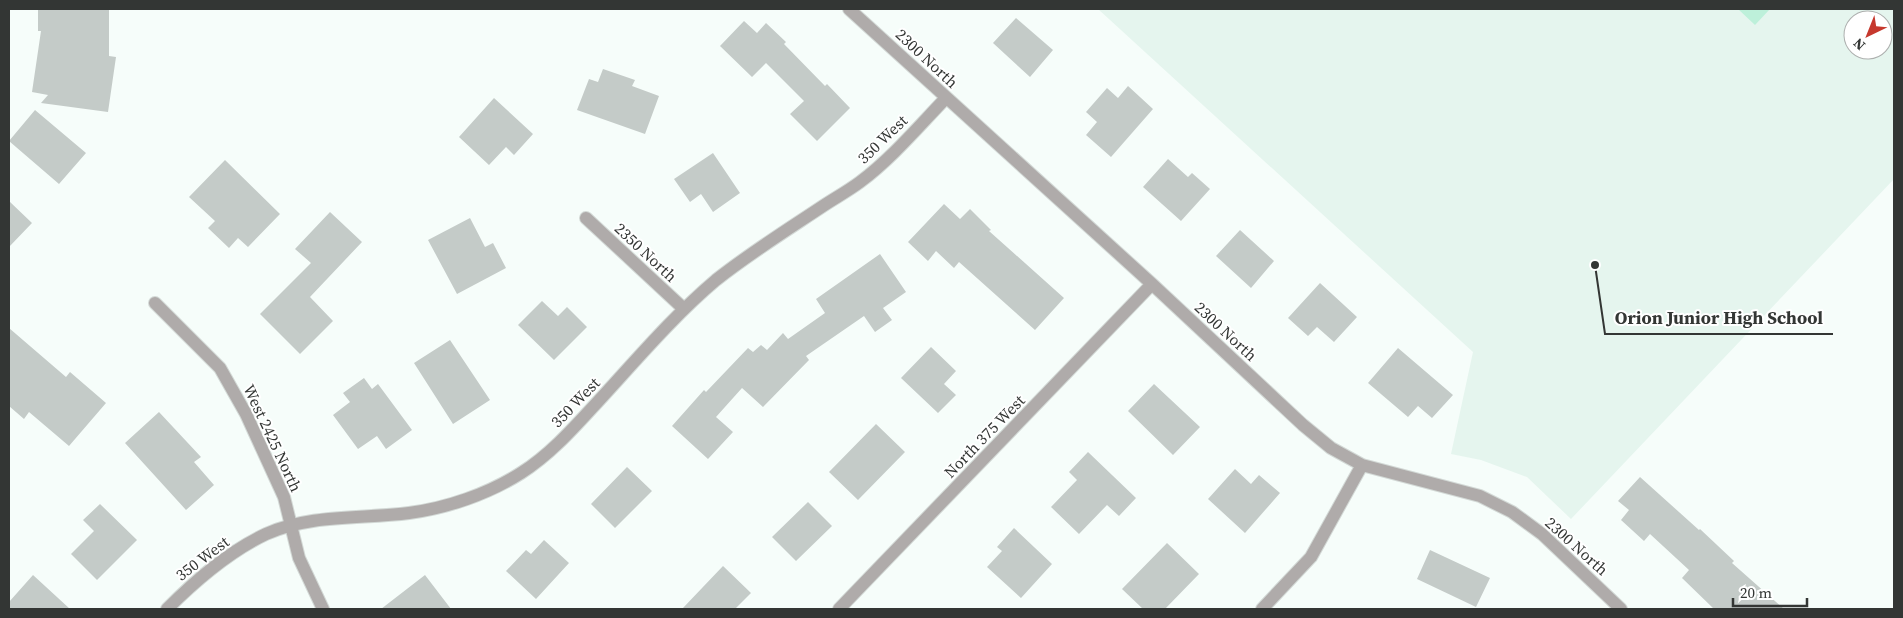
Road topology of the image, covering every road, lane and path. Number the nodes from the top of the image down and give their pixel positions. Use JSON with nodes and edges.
{"nodes":[{"id":1,"x":849,"y":9,"type":"edge"},
{"id":2,"x":946,"y":98,"type":"junction"},
{"id":3,"x":586,"y":218,"type":"dead end"},
{"id":4,"x":1152,"y":284,"type":"junction"},
{"id":5,"x":155,"y":303,"type":"dead end"},
{"id":6,"x":684,"y":309,"type":"junction"},
{"id":7,"x":1362,"y":465,"type":"junction"},
{"id":8,"x":292,"y":526,"type":"junction"},
{"id":9,"x":167,"y":609,"type":"edge"},
{"id":10,"x":323,"y":609,"type":"edge"},
{"id":11,"x":839,"y":609,"type":"edge"},
{"id":12,"x":1262,"y":609,"type":"edge"},
{"id":13,"x":1621,"y":609,"type":"edge"}],
"edges":[{"from":1,"to":2,"type":"street","name":"2300 North"},
{"from":2,"to":4,"type":"street","name":"2300 North"},
{"from":2,"to":6,"type":"street","name":"350 West"},
{"from":3,"to":6,"type":"street","name":"2350 North"},
{"from":4,"to":7,"type":"street","name":"2300 North"},
{"from":4,"to":11,"type":"street","name":"North 375 West"},
{"from":5,"to":8,"type":"street","name":"West 2425 North"},
{"from":6,"to":8,"type":"street","name":"350 West"},
{"from":7,"to":12,"type":"street"},
{"from":7,"to":13,"type":"street","name":"2300 North"},
{"from":8,"to":9,"type":"street","name":"350 West"},
{"from":8,"to":10,"type":"street","name":"West 2425 North"}]}
